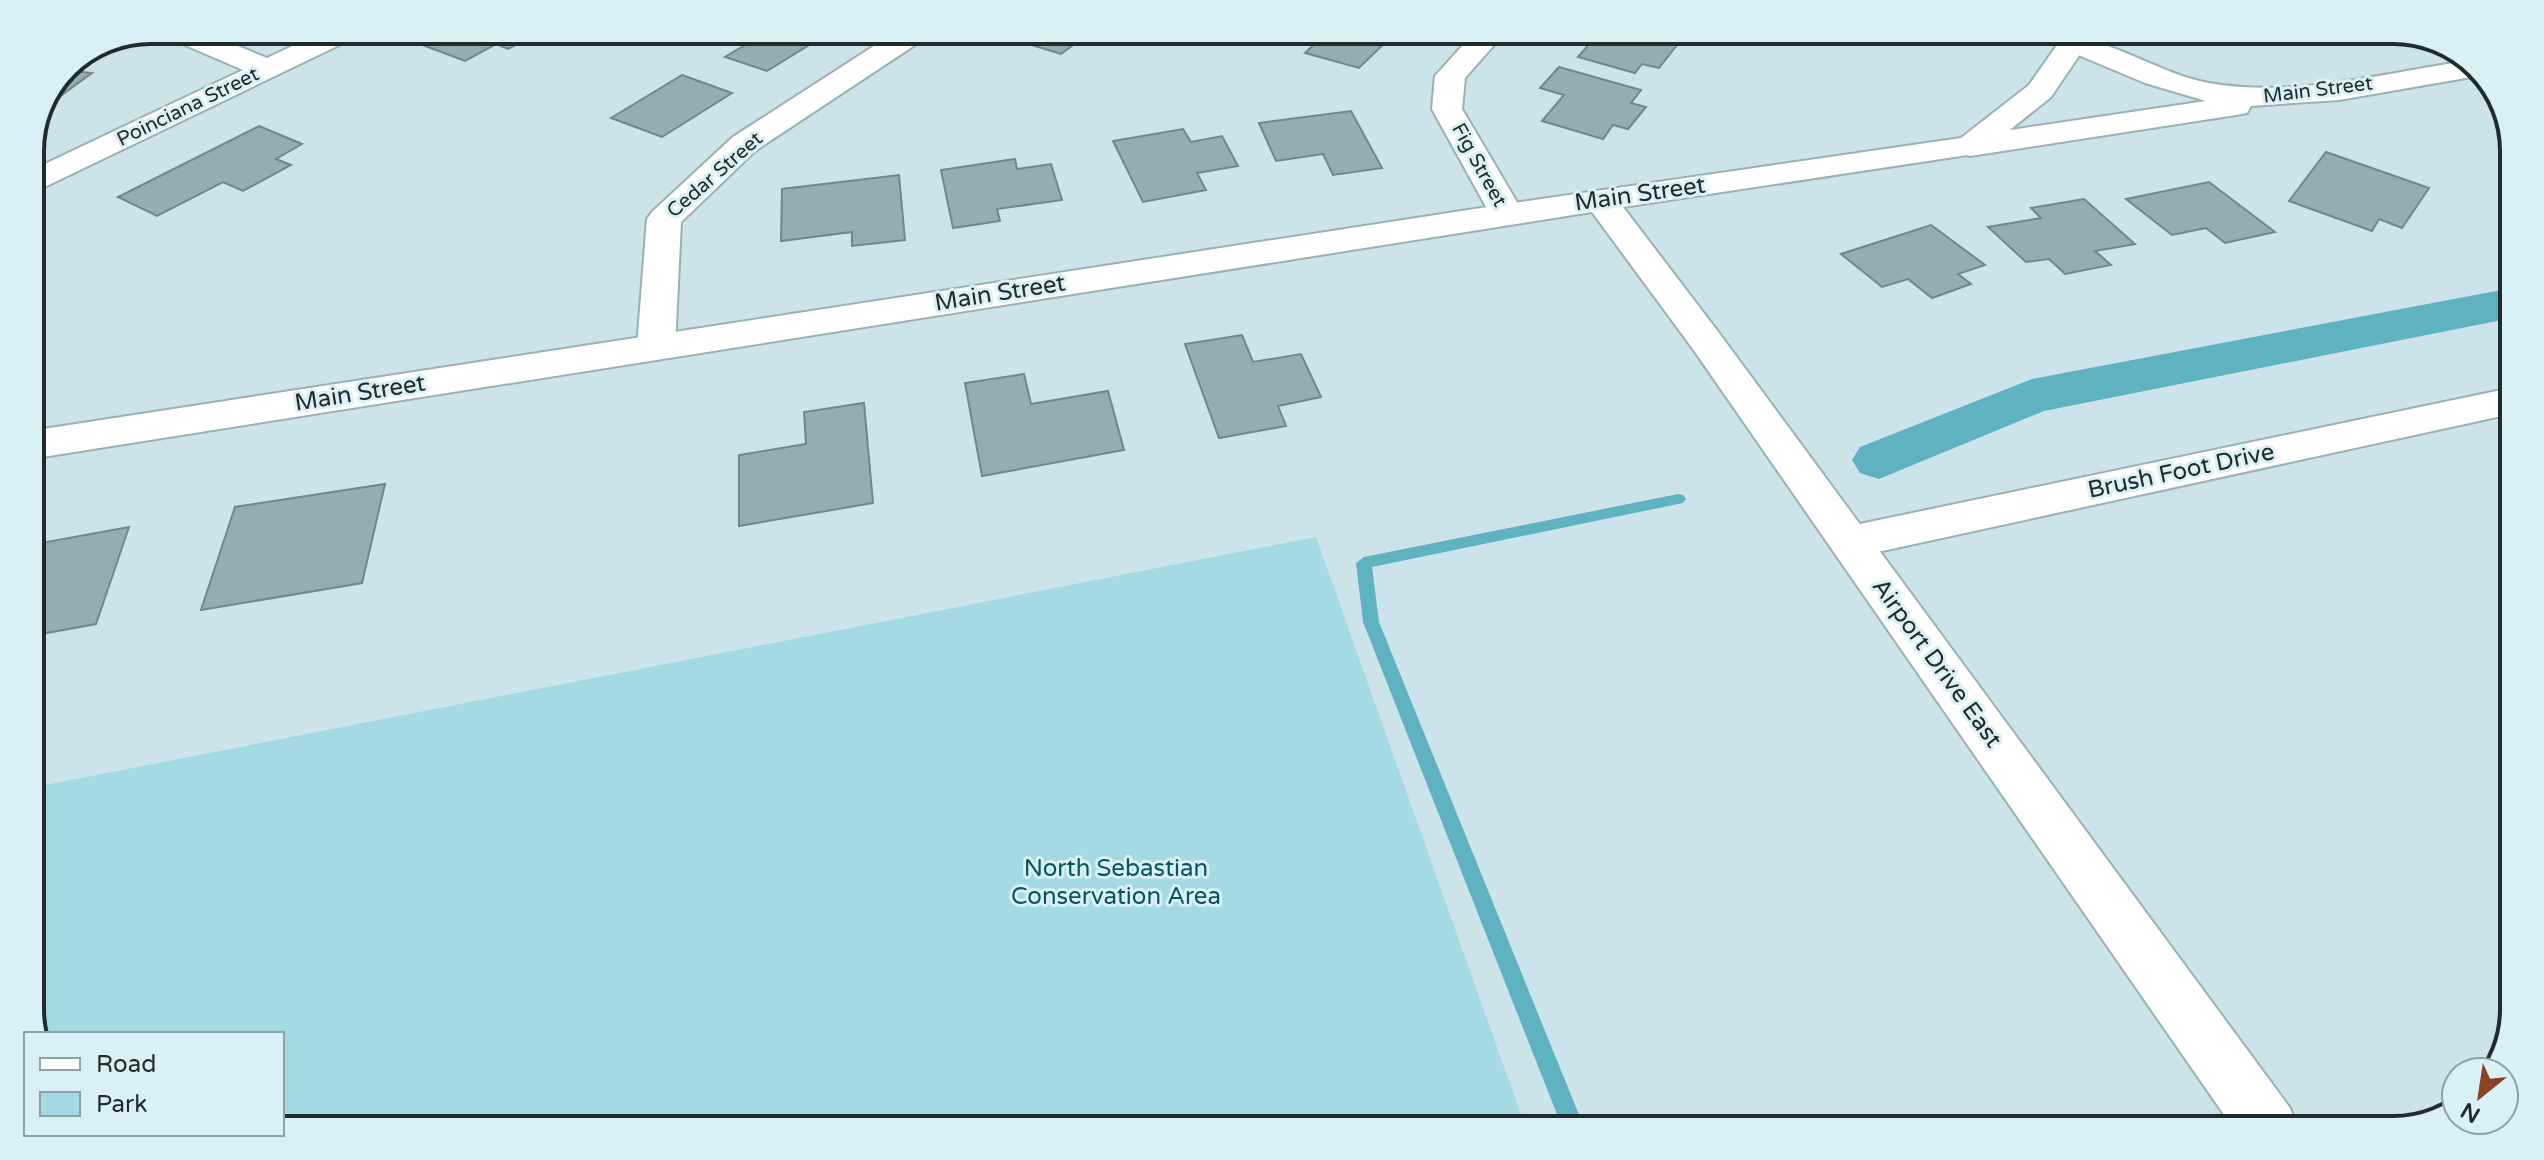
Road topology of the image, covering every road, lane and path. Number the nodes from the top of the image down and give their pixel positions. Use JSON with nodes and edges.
{"nodes":[{"id":1,"x":207,"y":44,"type":"edge"},
{"id":2,"x":319,"y":44,"type":"edge"},
{"id":3,"x":897,"y":44,"type":"edge"},
{"id":4,"x":1480,"y":44,"type":"edge"},
{"id":5,"x":2073,"y":44,"type":"edge"},
{"id":6,"x":2084,"y":44,"type":"edge"},
{"id":7,"x":267,"y":69,"type":"junction"},
{"id":8,"x":2462,"y":70,"type":"edge"},
{"id":9,"x":2277,"y":99,"type":"junction"},
{"id":10,"x":1970,"y":146,"type":"junction"},
{"id":11,"x":44,"y":177,"type":"edge"},
{"id":12,"x":1600,"y":200,"type":"junction"},
{"id":13,"x":1507,"y":214,"type":"junction"},
{"id":14,"x":656,"y":347,"type":"junction"},
{"id":15,"x":2500,"y":403,"type":"edge"},
{"id":16,"x":44,"y":443,"type":"edge"},
{"id":17,"x":1850,"y":542,"type":"junction"},
{"id":18,"x":2260,"y":1116,"type":"edge"}],
"edges":[{"from":1,"to":7,"type":"street"},
{"from":2,"to":7,"type":"street","name":"Poinciana Street"},
{"from":3,"to":14,"type":"street","name":"Cedar Street"},
{"from":4,"to":13,"type":"street","name":"Fig Street"},
{"from":5,"to":10,"type":"street"},
{"from":6,"to":9,"type":"street","name":"Main Street"},
{"from":7,"to":11,"type":"street","name":"Poinciana Street"},
{"from":8,"to":9,"type":"street","name":"Main Street"},
{"from":9,"to":10,"type":"street","name":"Main Street"},
{"from":10,"to":12,"type":"street","name":"Main Street"},
{"from":12,"to":13,"type":"street","name":"Main Street"},
{"from":12,"to":17,"type":"street","name":"Airport Drive East"},
{"from":13,"to":14,"type":"street","name":"Main Street"},
{"from":14,"to":16,"type":"street","name":"Main Street"},
{"from":15,"to":17,"type":"street","name":"Brush Foot Drive"},
{"from":17,"to":18,"type":"street","name":"Airport Drive East"}]}
